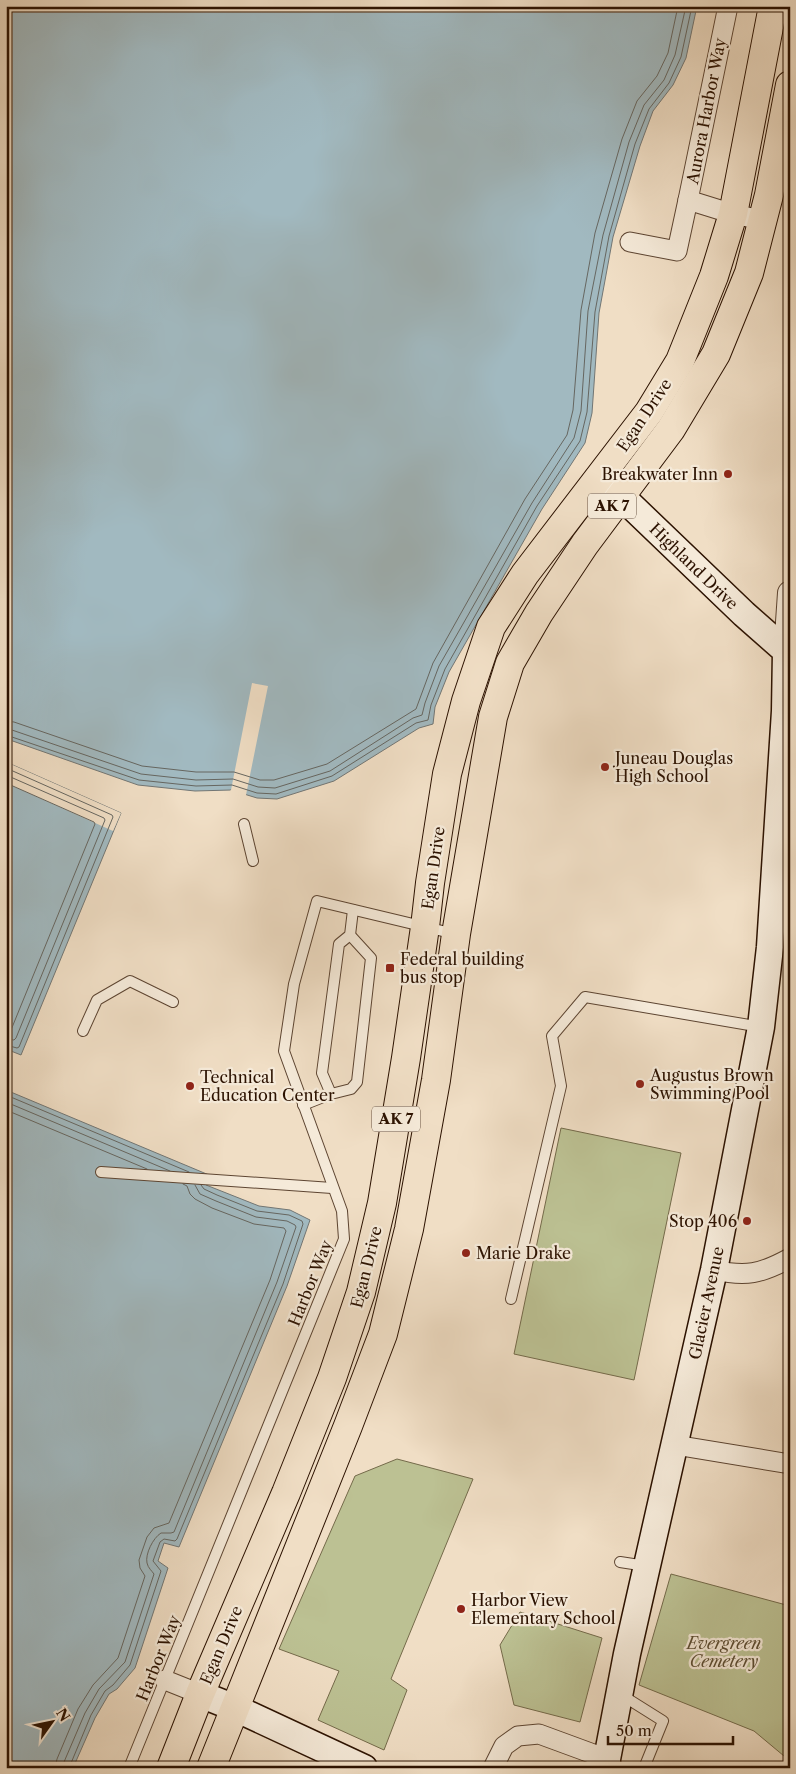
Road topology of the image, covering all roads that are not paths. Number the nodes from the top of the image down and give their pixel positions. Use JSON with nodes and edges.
{"nodes":[{"id":1,"x":728,"y":6,"type":"edge"},
{"id":2,"x":773,"y":6,"type":"edge"},
{"id":3,"x":790,"y":85,"type":"edge"},
{"id":4,"x":688,"y":200,"type":"junction"},
{"id":5,"x":733,"y":214,"type":"junction"},
{"id":6,"x":762,"y":220,"type":"junction"},
{"id":7,"x":630,"y":242,"type":"dead end"},
{"id":8,"x":601,"y":476,"type":"junction"},
{"id":9,"x":620,"y":495,"type":"junction"},
{"id":10,"x":790,"y":593,"type":"edge"},
{"id":11,"x":788,"y":651,"type":"edge"},
{"id":12,"x":244,"y":824,"type":"dead end"},
{"id":13,"x":253,"y":860,"type":"dead end"},
{"id":14,"x":353,"y":910,"type":"junction"},
{"id":15,"x":426,"y":927,"type":"junction"},
{"id":16,"x":456,"y":934,"type":"junction"},
{"id":17,"x":350,"y":935,"type":"junction"},
{"id":18,"x":173,"y":1002,"type":"dead end"},
{"id":19,"x":761,"y":1027,"type":"junction"},
{"id":20,"x":83,"y":1031,"type":"dead end"},
{"id":21,"x":331,"y":1094,"type":"junction"},
{"id":22,"x":303,"y":1105,"type":"junction"},
{"id":23,"x":101,"y":1172,"type":"dead end"},
{"id":24,"x":332,"y":1188,"type":"junction"},
{"id":25,"x":790,"y":1258,"type":"edge"},
{"id":26,"x":714,"y":1270,"type":"junction"},
{"id":27,"x":511,"y":1299,"type":"dead end"},
{"id":28,"x":675,"y":1445,"type":"junction"},
{"id":29,"x":790,"y":1464,"type":"edge"},
{"id":30,"x":620,"y":1562,"type":"dead end"},
{"id":31,"x":647,"y":1566,"type":"junction"},
{"id":32,"x":164,"y":1680,"type":"junction"},
{"id":33,"x":200,"y":1694,"type":"junction"},
{"id":34,"x":619,"y":1694,"type":"junction"},
{"id":35,"x":235,"y":1708,"type":"junction"},
{"id":36,"x":612,"y":1765,"type":"edge"},
{"id":37,"x":129,"y":1768,"type":"edge"},
{"id":38,"x":171,"y":1768,"type":"edge"},
{"id":39,"x":211,"y":1768,"type":"edge"},
{"id":40,"x":364,"y":1768,"type":"edge"},
{"id":41,"x":493,"y":1768,"type":"edge"},
{"id":42,"x":644,"y":1768,"type":"edge"}],
"edges":[{"from":1,"to":4,"type":"street","name":"Aurora Harbor Way"},
{"from":2,"to":5,"type":"highway","name":"Egan Drive","number":"AK 7"},
{"from":3,"to":6,"type":"highway","name":"Egan Drive","number":"AK 7"},
{"from":4,"to":5,"type":"street","name":"Aurora Harbor Way"},
{"from":4,"to":7,"type":"street"},
{"from":5,"to":6,"type":"street","name":"Aurora Harbor Way"},
{"from":5,"to":8,"type":"highway","name":"Egan Drive","number":"AK 7"},
{"from":6,"to":9,"type":"highway","name":"Egan Drive","number":"AK 7"},
{"from":8,"to":9,"type":"main road","name":"Highland Drive"},
{"from":8,"to":15,"type":"highway","name":"Egan Drive","number":"AK 7"},
{"from":9,"to":11,"type":"main road","name":"Highland Drive"},
{"from":9,"to":16,"type":"highway","name":"Egan Drive","number":"AK 7"},
{"from":10,"to":11,"type":"street","name":"Glacier Avenue"},
{"from":11,"to":19,"type":"main road","name":"Glacier Avenue"},
{"from":12,"to":13,"type":"lane"},
{"from":14,"to":15,"type":"lane","name":"Harbor Way"},
{"from":14,"to":17,"type":"lane"},
{"from":14,"to":22,"type":"lane","name":"Harbor Way"},
{"from":15,"to":16,"type":"lane","name":"Harbor Way"},
{"from":15,"to":33,"type":"highway","name":"Egan Drive","number":"AK 7"},
{"from":16,"to":35,"type":"highway","name":"Egan Drive","number":"AK 7"},
{"from":17,"to":21,"type":"lane"},
{"from":17,"to":21,"type":"lane"},
{"from":18,"to":20,"type":"lane"},
{"from":19,"to":26,"type":"main road","name":"Glacier Avenue"},
{"from":19,"to":27,"type":"lane"},
{"from":21,"to":22,"type":"lane"},
{"from":22,"to":24,"type":"lane","name":"Harbor Way"},
{"from":23,"to":24,"type":"lane"},
{"from":24,"to":32,"type":"lane","name":"Harbor Way"},
{"from":25,"to":26,"type":"street"},
{"from":26,"to":28,"type":"main road","name":"Glacier Avenue"},
{"from":28,"to":29,"type":"street"},
{"from":28,"to":31,"type":"main road","name":"Glacier Avenue"},
{"from":30,"to":31,"type":"lane"},
{"from":31,"to":34,"type":"main road","name":"Glacier Avenue"},
{"from":32,"to":33,"type":"street"},
{"from":32,"to":37,"type":"lane","name":"Harbor Way"},
{"from":33,"to":35,"type":"main road"},
{"from":33,"to":38,"type":"highway","name":"Egan Drive","number":"AK 7"},
{"from":34,"to":36,"type":"main road","name":"Glacier Avenue"},
{"from":34,"to":42,"type":"lane"},
{"from":35,"to":39,"type":"highway","name":"Egan Drive","number":"AK 7"},
{"from":35,"to":40,"type":"main road"},
{"from":36,"to":41,"type":"street"}]}
